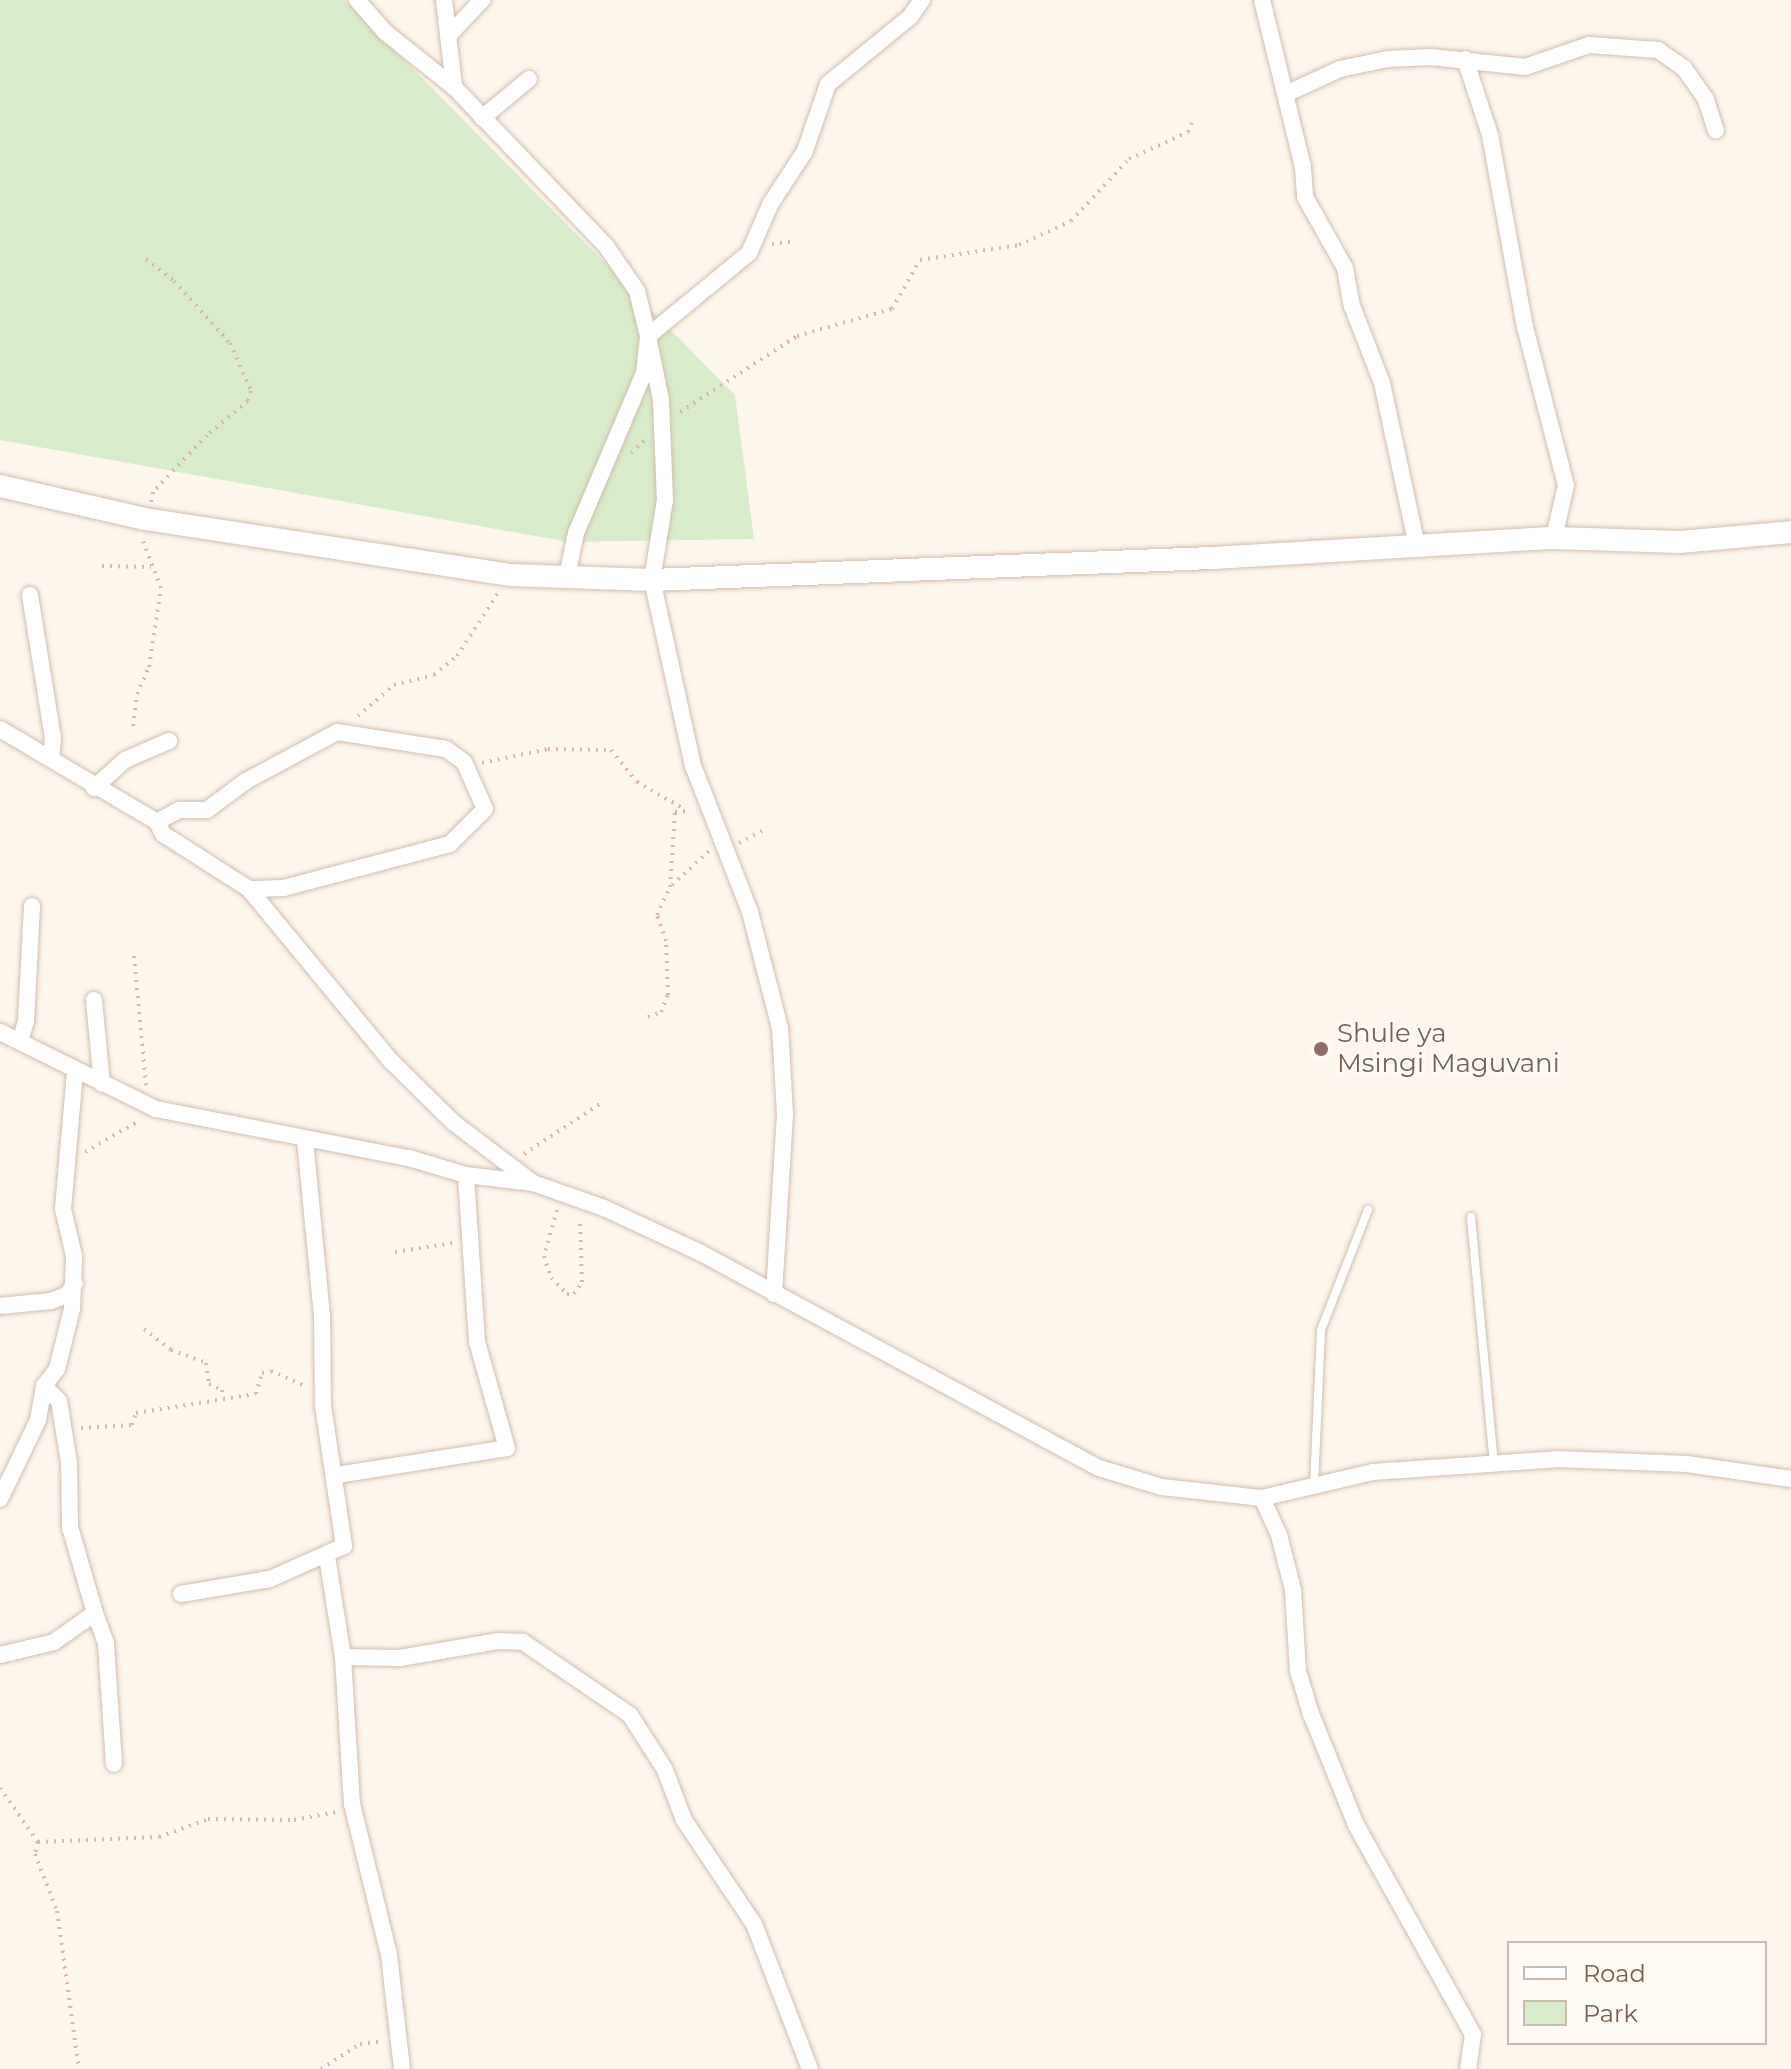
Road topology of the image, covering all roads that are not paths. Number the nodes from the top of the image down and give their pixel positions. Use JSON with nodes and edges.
{"nodes":[{"id":1,"x":357,"y":0,"type":"edge"},
{"id":2,"x":444,"y":0,"type":"edge"},
{"id":3,"x":482,"y":0,"type":"edge"},
{"id":4,"x":922,"y":0,"type":"edge"},
{"id":5,"x":1262,"y":0,"type":"edge"},
{"id":6,"x":448,"y":36,"type":"junction"},
{"id":7,"x":1465,"y":59,"type":"junction"},
{"id":8,"x":529,"y":79,"type":"dead end"},
{"id":9,"x":454,"y":87,"type":"junction"},
{"id":10,"x":1286,"y":94,"type":"junction"},
{"id":11,"x":482,"y":118,"type":"junction"},
{"id":12,"x":1716,"y":130,"type":"dead end"},
{"id":13,"x":648,"y":336,"type":"junction"},
{"id":14,"x":0,"y":486,"type":"edge"},
{"id":15,"x":1791,"y":532,"type":"edge"},
{"id":16,"x":1554,"y":538,"type":"junction"},
{"id":17,"x":1417,"y":546,"type":"junction"},
{"id":18,"x":567,"y":577,"type":"junction"},
{"id":19,"x":652,"y":580,"type":"junction"},
{"id":20,"x":30,"y":595,"type":"dead end"},
{"id":21,"x":0,"y":729,"type":"edge"},
{"id":22,"x":169,"y":741,"type":"dead end"},
{"id":23,"x":51,"y":759,"type":"junction"},
{"id":24,"x":94,"y":788,"type":"junction"},
{"id":25,"x":157,"y":822,"type":"junction"},
{"id":26,"x":249,"y":889,"type":"junction"},
{"id":27,"x":32,"y":906,"type":"dead end"},
{"id":28,"x":94,"y":1000,"type":"dead end"},
{"id":29,"x":0,"y":1032,"type":"edge"},
{"id":30,"x":20,"y":1041,"type":"junction"},
{"id":31,"x":75,"y":1071,"type":"junction"},
{"id":32,"x":102,"y":1084,"type":"junction"},
{"id":33,"x":305,"y":1140,"type":"junction"},
{"id":34,"x":466,"y":1175,"type":"junction"},
{"id":35,"x":533,"y":1183,"type":"junction"},
{"id":36,"x":1368,"y":1210,"type":"dead end"},
{"id":37,"x":1471,"y":1217,"type":"dead end"},
{"id":38,"x":75,"y":1283,"type":"junction"},
{"id":39,"x":774,"y":1294,"type":"junction"},
{"id":40,"x":0,"y":1306,"type":"edge"},
{"id":41,"x":44,"y":1386,"type":"junction"},
{"id":42,"x":1494,"y":1463,"type":"junction"},
{"id":43,"x":337,"y":1475,"type":"junction"},
{"id":44,"x":1791,"y":1479,"type":"edge"},
{"id":45,"x":1314,"y":1486,"type":"junction"},
{"id":46,"x":1262,"y":1498,"type":"junction"},
{"id":47,"x":0,"y":1499,"type":"edge"},
{"id":48,"x":327,"y":1557,"type":"junction"},
{"id":49,"x":181,"y":1594,"type":"dead end"},
{"id":50,"x":95,"y":1613,"type":"junction"},
{"id":51,"x":0,"y":1655,"type":"edge"},
{"id":52,"x":343,"y":1657,"type":"junction"},
{"id":53,"x":114,"y":1764,"type":"dead end"},
{"id":54,"x":402,"y":2069,"type":"edge"},
{"id":55,"x":810,"y":2069,"type":"edge"},
{"id":56,"x":1468,"y":2069,"type":"edge"}],
"edges":[{"from":1,"to":9,"type":"street"},
{"from":2,"to":6,"type":"street"},
{"from":3,"to":6,"type":"street"},
{"from":4,"to":13,"type":"street"},
{"from":5,"to":10,"type":"street"},
{"from":6,"to":9,"type":"street"},
{"from":7,"to":10,"type":"street"},
{"from":7,"to":12,"type":"street"},
{"from":7,"to":16,"type":"street"},
{"from":8,"to":11,"type":"street"},
{"from":9,"to":11,"type":"street"},
{"from":10,"to":17,"type":"street"},
{"from":11,"to":13,"type":"street"},
{"from":13,"to":18,"type":"street"},
{"from":13,"to":19,"type":"street"},
{"from":14,"to":18,"type":"street"},
{"from":15,"to":16,"type":"street"},
{"from":16,"to":17,"type":"street"},
{"from":17,"to":19,"type":"street"},
{"from":18,"to":19,"type":"street"},
{"from":19,"to":39,"type":"street"},
{"from":20,"to":23,"type":"street"},
{"from":21,"to":23,"type":"street"},
{"from":22,"to":24,"type":"street"},
{"from":23,"to":24,"type":"street"},
{"from":24,"to":25,"type":"street"},
{"from":25,"to":26,"type":"street"},
{"from":25,"to":26,"type":"street"},
{"from":26,"to":35,"type":"street"},
{"from":27,"to":30,"type":"street"},
{"from":28,"to":32,"type":"street"},
{"from":29,"to":30,"type":"street"},
{"from":30,"to":31,"type":"street"},
{"from":31,"to":32,"type":"street"},
{"from":31,"to":38,"type":"street"},
{"from":32,"to":33,"type":"street"},
{"from":33,"to":34,"type":"street"},
{"from":33,"to":43,"type":"street"},
{"from":34,"to":35,"type":"street"},
{"from":34,"to":43,"type":"street"},
{"from":35,"to":39,"type":"street"},
{"from":36,"to":45,"type":"lane"},
{"from":37,"to":42,"type":"lane"},
{"from":38,"to":40,"type":"street"},
{"from":38,"to":41,"type":"street"},
{"from":39,"to":46,"type":"street"},
{"from":41,"to":47,"type":"street"},
{"from":41,"to":50,"type":"street"},
{"from":42,"to":44,"type":"street"},
{"from":42,"to":45,"type":"street"},
{"from":43,"to":48,"type":"street"},
{"from":45,"to":46,"type":"street"},
{"from":46,"to":56,"type":"street"},
{"from":48,"to":49,"type":"street"},
{"from":48,"to":52,"type":"street"},
{"from":50,"to":51,"type":"street"},
{"from":50,"to":53,"type":"street"},
{"from":52,"to":54,"type":"street"},
{"from":52,"to":55,"type":"street"}]}
